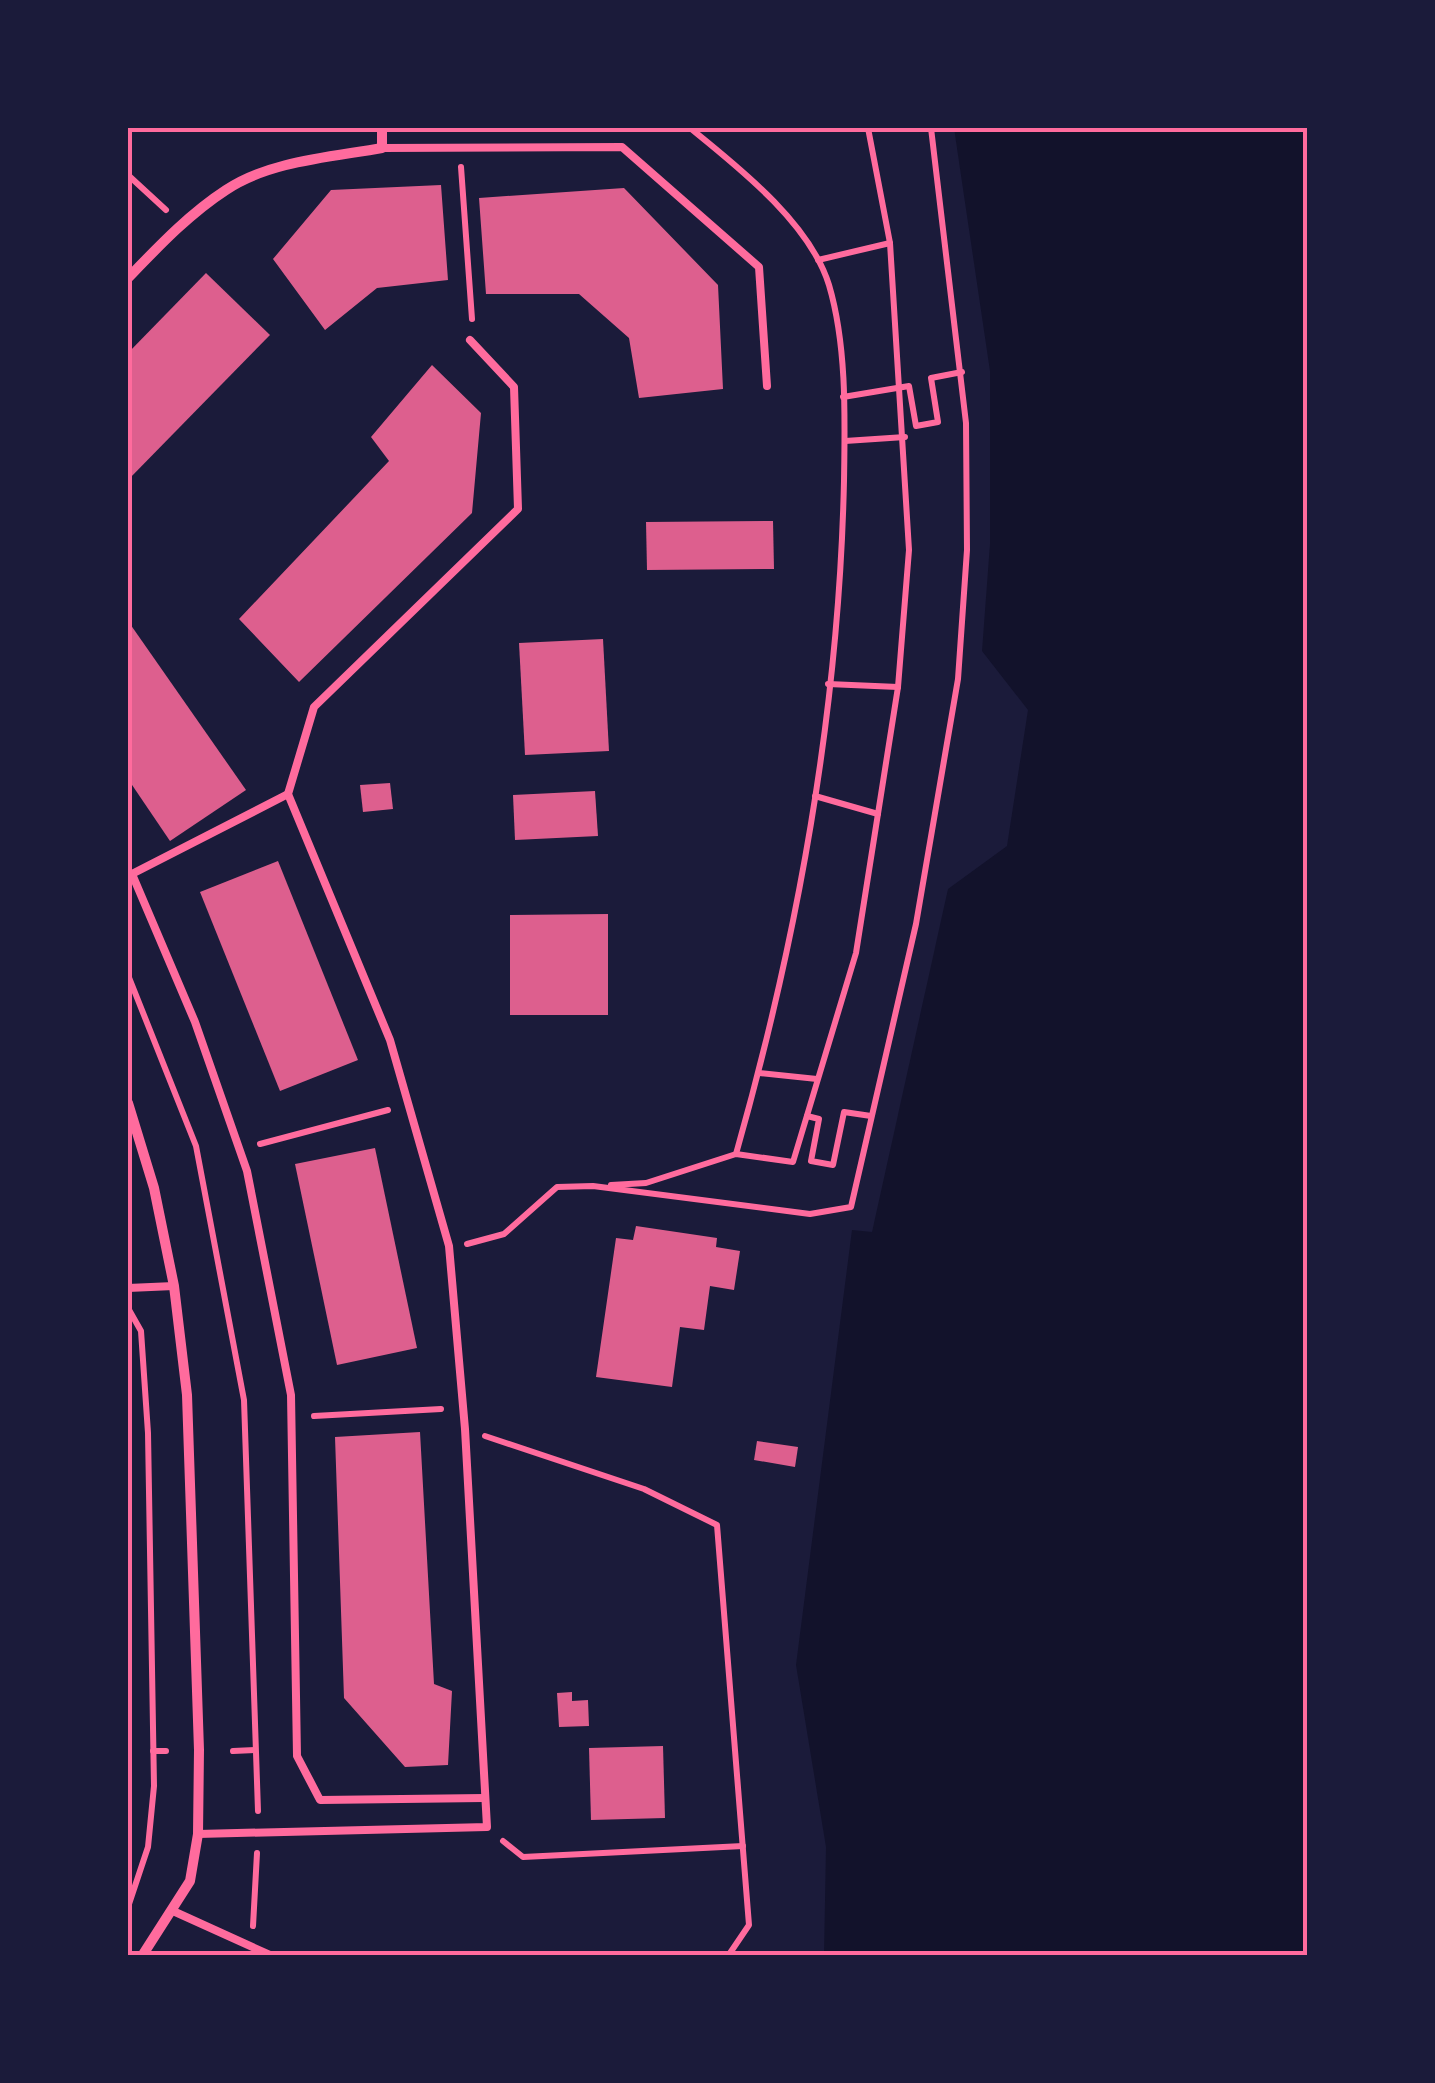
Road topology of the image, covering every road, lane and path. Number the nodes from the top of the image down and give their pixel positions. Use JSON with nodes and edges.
{"nodes":[{"id":1,"x":382,"y":128,"type":"edge"},
{"id":2,"x":690,"y":128,"type":"edge"},
{"id":3,"x":868,"y":128,"type":"edge"},
{"id":4,"x":931,"y":128,"type":"edge"},
{"id":5,"x":382,"y":148,"type":"junction"},
{"id":6,"x":459,"y":149,"type":"junction"},
{"id":7,"x":128,"y":175,"type":"edge"},
{"id":8,"x":180,"y":226,"type":"junction"},
{"id":9,"x":890,"y":243,"type":"junction"},
{"id":10,"x":818,"y":260,"type":"junction"},
{"id":11,"x":128,"y":278,"type":"edge"},
{"id":12,"x":470,"y":340,"type":"joint"},
{"id":13,"x":962,"y":372,"type":"junction"},
{"id":14,"x":767,"y":386,"type":"dead end"},
{"id":15,"x":900,"y":388,"type":"junction"},
{"id":16,"x":843,"y":397,"type":"junction"},
{"id":17,"x":904,"y":437,"type":"junction"},
{"id":18,"x":845,"y":440,"type":"junction"},
{"id":19,"x":828,"y":684,"type":"junction"},
{"id":20,"x":898,"y":687,"type":"junction"},
{"id":21,"x":288,"y":794,"type":"junction"},
{"id":22,"x":815,"y":796,"type":"junction"},
{"id":23,"x":878,"y":814,"type":"junction"},
{"id":24,"x":130,"y":875,"type":"edge"},
{"id":25,"x":128,"y":975,"type":"edge"},
{"id":26,"x":759,"y":1073,"type":"junction"},
{"id":27,"x":817,"y":1079,"type":"junction"},
{"id":28,"x":128,"y":1103,"type":"edge"},
{"id":29,"x":408,"y":1105,"type":"junction"},
{"id":30,"x":807,"y":1116,"type":"junction"},
{"id":31,"x":871,"y":1116,"type":"junction"},
{"id":32,"x":240,"y":1150,"type":"junction"},
{"id":33,"x":736,"y":1154,"type":"junction"},
{"id":34,"x":593,"y":1186,"type":"junction"},
{"id":35,"x":450,"y":1246,"type":"junction"},
{"id":36,"x":174,"y":1286,"type":"junction"},
{"id":37,"x":128,"y":1288,"type":"edge"},
{"id":38,"x":128,"y":1307,"type":"edge"},
{"id":39,"x":463,"y":1408,"type":"junction"},
{"id":40,"x":292,"y":1417,"type":"junction"},
{"id":41,"x":465,"y":1429,"type":"junction"},
{"id":42,"x":233,"y":1750,"type":"dead end"},
{"id":43,"x":255,"y":1750,"type":"junction"},
{"id":44,"x":153,"y":1751,"type":"junction"},
{"id":45,"x":166,"y":1751,"type":"dead end"},
{"id":46,"x":484,"y":1798,"type":"junction"},
{"id":47,"x":487,"y":1827,"type":"junction"},
{"id":48,"x":258,"y":1832,"type":"junction"},
{"id":49,"x":198,"y":1834,"type":"junction"},
{"id":50,"x":743,"y":1846,"type":"junction"},
{"id":51,"x":128,"y":1907,"type":"edge"},
{"id":52,"x":173,"y":1911,"type":"junction"},
{"id":53,"x":252,"y":1943,"type":"junction"},
{"id":54,"x":142,"y":1956,"type":"edge"},
{"id":55,"x":272,"y":1956,"type":"edge"},
{"id":56,"x":728,"y":1956,"type":"edge"}],
"edges":[{"from":1,"to":5,"type":"street"},
{"from":2,"to":10,"type":"path"},
{"from":3,"to":9,"type":"path"},
{"from":4,"to":13,"type":"path"},
{"from":5,"to":6,"type":"lane"},
{"from":5,"to":8,"type":"street"},
{"from":6,"to":12,"type":"path"},
{"from":6,"to":14,"type":"lane"},
{"from":7,"to":8,"type":"path"},
{"from":8,"to":11,"type":"street"},
{"from":9,"to":10,"type":"path"},
{"from":9,"to":15,"type":"path"},
{"from":10,"to":16,"type":"path"},
{"from":12,"to":21,"type":"lane"},
{"from":13,"to":15,"type":"path"},
{"from":13,"to":31,"type":"path"},
{"from":15,"to":16,"type":"path"},
{"from":15,"to":17,"type":"path"},
{"from":16,"to":18,"type":"path"},
{"from":17,"to":18,"type":"path"},
{"from":17,"to":20,"type":"path"},
{"from":18,"to":19,"type":"path"},
{"from":19,"to":20,"type":"path"},
{"from":19,"to":22,"type":"path"},
{"from":20,"to":23,"type":"path"},
{"from":21,"to":24,"type":"lane"},
{"from":21,"to":29,"type":"lane"},
{"from":22,"to":23,"type":"path"},
{"from":22,"to":26,"type":"path"},
{"from":23,"to":27,"type":"path"},
{"from":24,"to":32,"type":"lane"},
{"from":25,"to":43,"type":"path"},
{"from":26,"to":27,"type":"path"},
{"from":26,"to":33,"type":"path"},
{"from":27,"to":30,"type":"path"},
{"from":28,"to":36,"type":"street"},
{"from":29,"to":32,"type":"path"},
{"from":29,"to":35,"type":"lane"},
{"from":30,"to":31,"type":"path"},
{"from":30,"to":33,"type":"path"},
{"from":31,"to":34,"type":"path"},
{"from":32,"to":40,"type":"lane"},
{"from":33,"to":34,"type":"path"},
{"from":34,"to":35,"type":"path"},
{"from":35,"to":39,"type":"lane"},
{"from":36,"to":37,"type":"lane"},
{"from":36,"to":49,"type":"street"},
{"from":38,"to":44,"type":"path"},
{"from":39,"to":40,"type":"path"},
{"from":39,"to":41,"type":"lane"},
{"from":40,"to":46,"type":"lane"},
{"from":41,"to":46,"type":"lane"},
{"from":41,"to":50,"type":"path"},
{"from":42,"to":43,"type":"path"},
{"from":43,"to":48,"type":"path"},
{"from":44,"to":45,"type":"path"},
{"from":44,"to":51,"type":"path"},
{"from":46,"to":47,"type":"lane"},
{"from":47,"to":48,"type":"lane"},
{"from":47,"to":50,"type":"path"},
{"from":48,"to":49,"type":"lane"},
{"from":48,"to":53,"type":"path"},
{"from":49,"to":52,"type":"street"},
{"from":50,"to":56,"type":"path"},
{"from":52,"to":53,"type":"lane"},
{"from":52,"to":54,"type":"street"},
{"from":53,"to":55,"type":"lane"}]}
